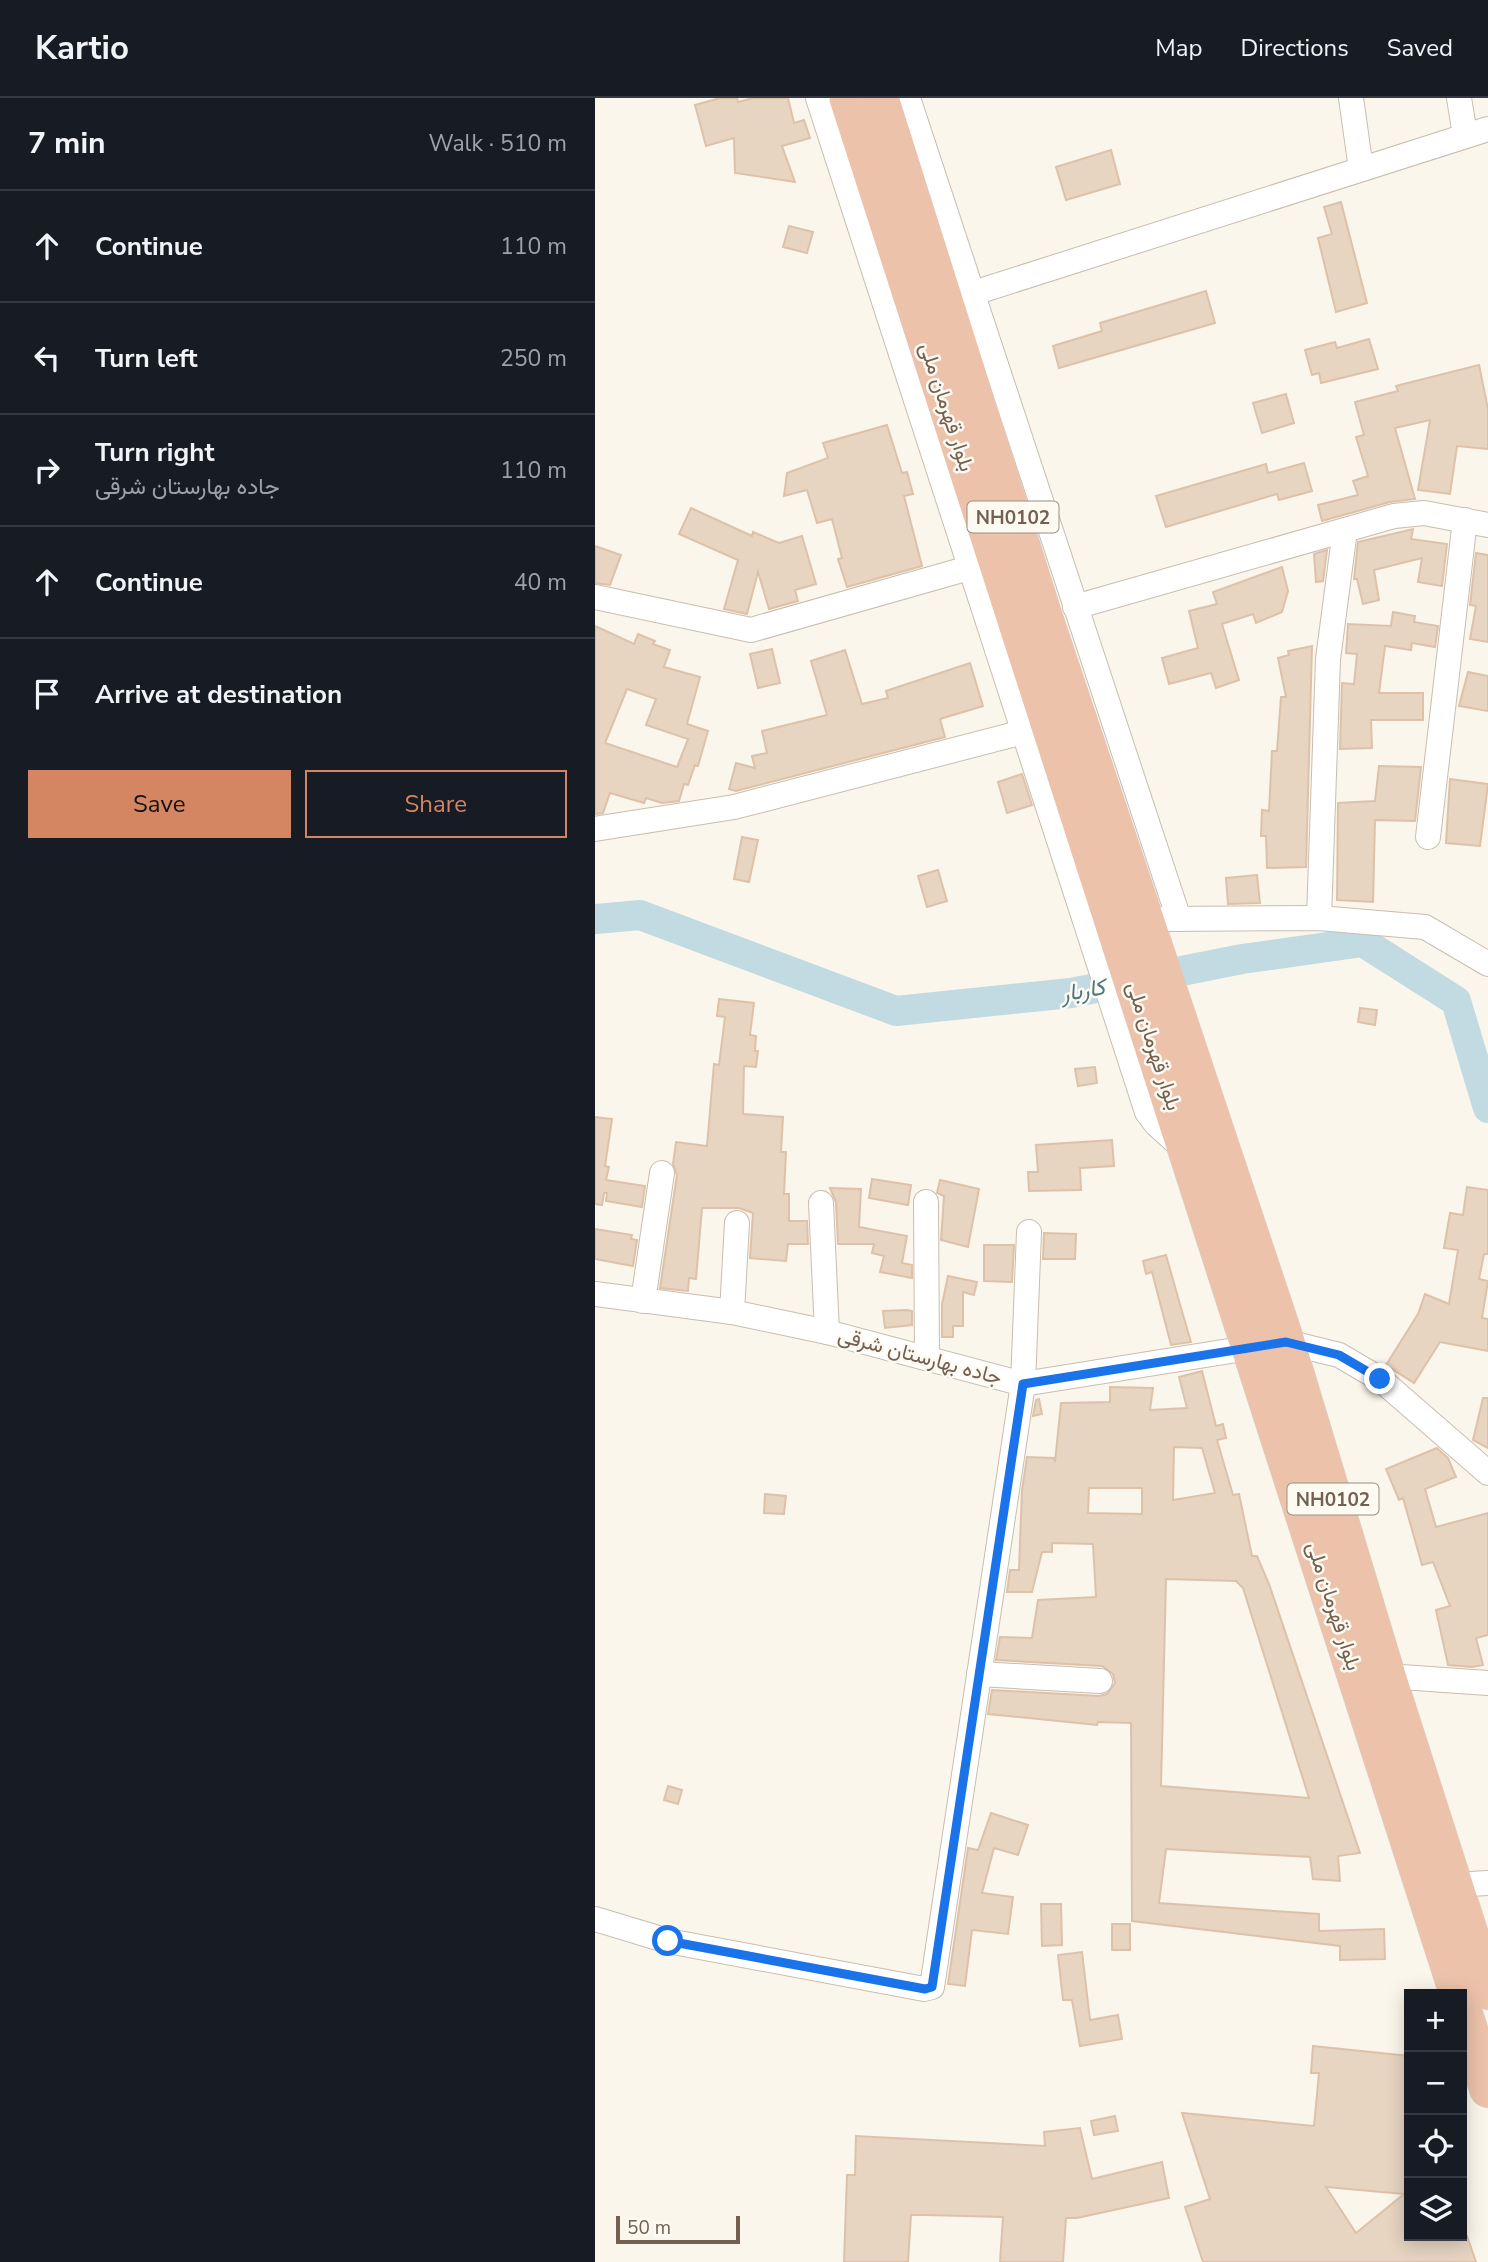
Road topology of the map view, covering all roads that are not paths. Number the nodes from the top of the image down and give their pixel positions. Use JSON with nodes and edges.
{"nodes":[{"id":1,"x":818,"y":98,"type":"edge"},
{"id":2,"x":848,"y":98,"type":"edge"},
{"id":3,"x":880,"y":98,"type":"edge"},
{"id":4,"x":908,"y":98,"type":"edge"},
{"id":5,"x":1351,"y":98,"type":"edge"},
{"id":6,"x":1459,"y":98,"type":"edge"},
{"id":7,"x":1477,"y":132,"type":"edge"},
{"id":8,"x":1361,"y":169,"type":"junction"},
{"id":9,"x":945,"y":302,"type":"junction"},
{"id":10,"x":1477,"y":523,"type":"edge"},
{"id":11,"x":1345,"y":530,"type":"junction"},
{"id":12,"x":969,"y":568,"type":"junction"},
{"id":13,"x":595,"y":597,"type":"edge"},
{"id":14,"x":1075,"y":607,"type":"junction"},
{"id":15,"x":1036,"y":729,"type":"junction"},
{"id":16,"x":595,"y":829,"type":"edge"},
{"id":17,"x":1428,"y":837,"type":"dead end"},
{"id":18,"x":1319,"y":918,"type":"junction"},
{"id":19,"x":1138,"y":933,"type":"junction"},
{"id":20,"x":1488,"y":964,"type":"edge"},
{"id":21,"x":1145,"y":1015,"type":"junction"},
{"id":22,"x":662,"y":1173,"type":"dead end"},
{"id":23,"x":926,"y":1202,"type":"dead end"},
{"id":24,"x":821,"y":1203,"type":"dead end"},
{"id":25,"x":737,"y":1223,"type":"dead end"},
{"id":26,"x":1029,"y":1232,"type":"dead end"},
{"id":27,"x":595,"y":1294,"type":"edge"},
{"id":28,"x":643,"y":1301,"type":"junction"},
{"id":29,"x":732,"y":1312,"type":"junction"},
{"id":30,"x":827,"y":1332,"type":"junction"},
{"id":31,"x":1269,"y":1345,"type":"junction"},
{"id":32,"x":927,"y":1357,"type":"junction"},
{"id":33,"x":1023,"y":1384,"type":"junction"},
{"id":34,"x":1488,"y":1473,"type":"edge"},
{"id":35,"x":979,"y":1674,"type":"junction"},
{"id":36,"x":1387,"y":1676,"type":"junction"},
{"id":37,"x":1100,"y":1681,"type":"dead end"},
{"id":38,"x":1488,"y":1684,"type":"edge"},
{"id":39,"x":1488,"y":1883,"type":"edge"},
{"id":40,"x":1452,"y":1885,"type":"junction"},
{"id":41,"x":595,"y":1919,"type":"edge"},
{"id":42,"x":1457,"y":1989,"type":"edge"},
{"id":43,"x":1488,"y":1991,"type":"edge"},
{"id":44,"x":1467,"y":2023,"type":"edge"},
{"id":45,"x":1488,"y":2089,"type":"edge"}],
"edges":[{"from":1,"to":12,"type":"street"},
{"from":2,"to":9,"type":"highway","name":"بلوار قهرمان ملی","number":"NH0102"},
{"from":3,"to":9,"type":"highway","name":"بلوار قهرمان ملی","number":"NH0102"},
{"from":4,"to":9,"type":"street"},
{"from":5,"to":8,"type":"street"},
{"from":6,"to":7,"type":"street"},
{"from":7,"to":8,"type":"street"},
{"from":8,"to":9,"type":"street"},
{"from":9,"to":14,"type":"street"},
{"from":9,"to":15,"type":"highway","name":"بلوار قهرمان ملی","number":"NH0102"},
{"from":9,"to":19,"type":"highway","name":"بلوار قهرمان ملی","number":"NH0102"},
{"from":10,"to":11,"type":"street"},
{"from":10,"to":17,"type":"street"},
{"from":11,"to":14,"type":"street"},
{"from":11,"to":18,"type":"street"},
{"from":12,"to":13,"type":"street"},
{"from":12,"to":15,"type":"street"},
{"from":14,"to":19,"type":"street"},
{"from":15,"to":16,"type":"street"},
{"from":15,"to":19,"type":"highway","name":"بلوار قهرمان ملی","number":"NH0102"},
{"from":18,"to":19,"type":"street"},
{"from":18,"to":20,"type":"street"},
{"from":19,"to":21,"type":"highway","name":"بلوار قهرمان ملی","number":"NH0102"},
{"from":19,"to":21,"type":"street"},
{"from":21,"to":31,"type":"highway","name":"بلوار قهرمان ملی","number":"NH0102"},
{"from":21,"to":31,"type":"highway","name":"بلوار قهرمان ملی","number":"NH0102"},
{"from":22,"to":28,"type":"street"},
{"from":23,"to":32,"type":"street"},
{"from":24,"to":30,"type":"street"},
{"from":25,"to":29,"type":"street"},
{"from":26,"to":33,"type":"street"},
{"from":27,"to":28,"type":"street","name":"جاده بهارستان شرقی"},
{"from":28,"to":29,"type":"street","name":"جاده بهارستان شرقی"},
{"from":29,"to":30,"type":"street","name":"جاده بهارستان شرقی"},
{"from":30,"to":32,"type":"street","name":"جاده بهارستان شرقی"},
{"from":31,"to":33,"type":"street","name":"جاده بهارستان شرقی"},
{"from":31,"to":34,"type":"street"},
{"from":31,"to":36,"type":"highway","name":"بلوار قهرمان ملی","number":"NH0102"},
{"from":31,"to":42,"type":"highway","name":"بلوار قهرمان ملی","number":"NH0102"},
{"from":32,"to":33,"type":"street","name":"جاده بهارستان شرقی"},
{"from":33,"to":35,"type":"street"},
{"from":35,"to":37,"type":"street"},
{"from":35,"to":41,"type":"street"},
{"from":36,"to":38,"type":"street"},
{"from":36,"to":40,"type":"highway","name":"بلوار قهرمان ملی","number":"NH0102"},
{"from":39,"to":40,"type":"street"},
{"from":40,"to":43,"type":"highway","name":"بلوار قهرمان ملی","number":"NH0102"},
{"from":44,"to":45,"type":"highway"}]}
